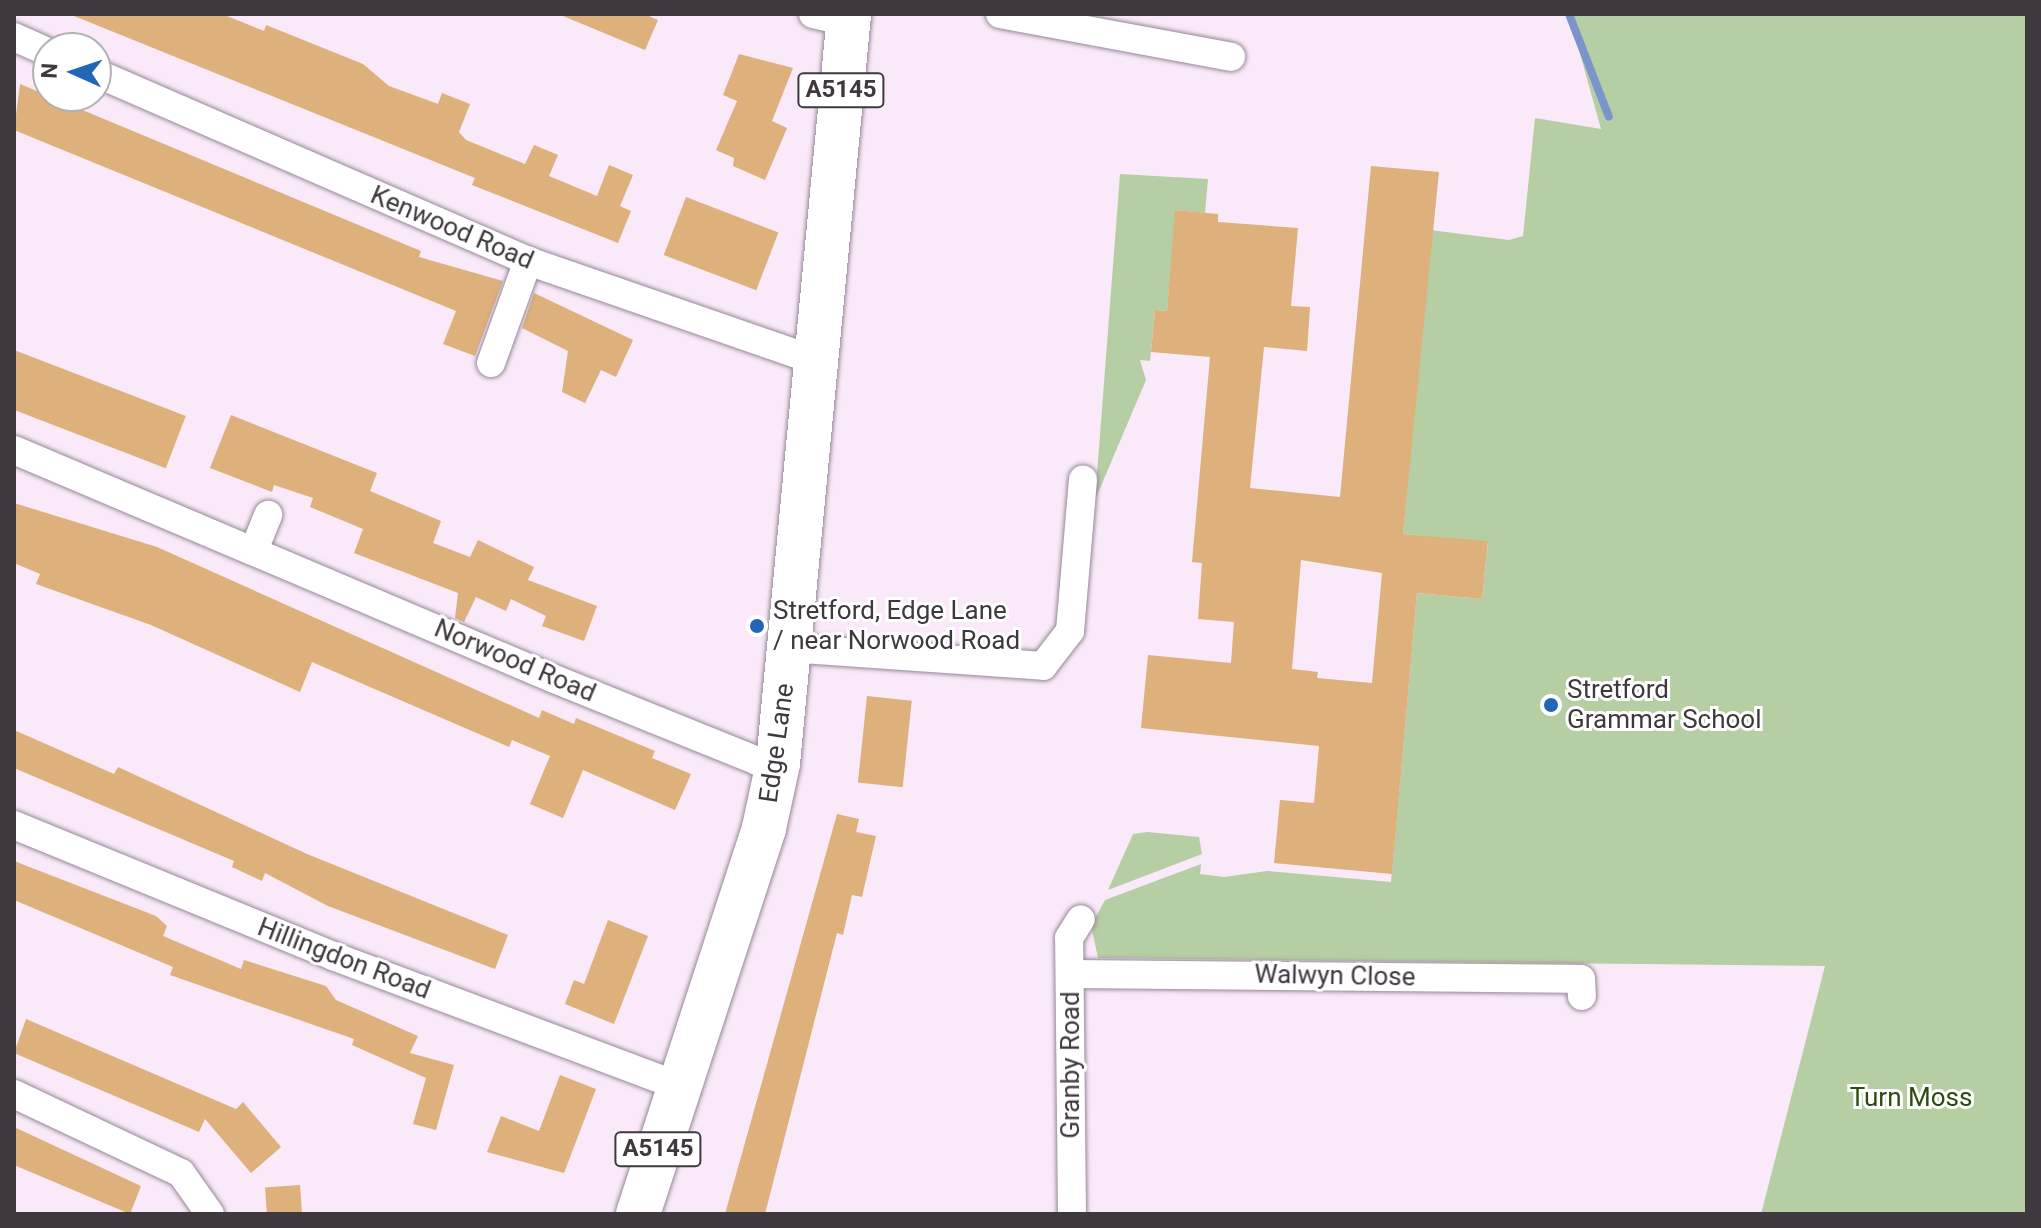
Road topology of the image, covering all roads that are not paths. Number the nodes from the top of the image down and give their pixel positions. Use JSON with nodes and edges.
{"nodes":[{"id":1,"x":1000,"y":14,"type":"edge"},
{"id":2,"x":837,"y":17,"type":"edge"},
{"id":3,"x":1087,"y":22,"type":"edge"},
{"id":4,"x":1231,"y":57,"type":"dead end"},
{"id":5,"x":112,"y":80,"type":"edge"},
{"id":6,"x":528,"y":261,"type":"junction"},
{"id":7,"x":816,"y":361,"type":"junction"},
{"id":8,"x":491,"y":363,"type":"dead end"},
{"id":9,"x":14,"y":450,"type":"edge"},
{"id":10,"x":1083,"y":480,"type":"dead end"},
{"id":11,"x":268,"y":515,"type":"dead end"},
{"id":12,"x":254,"y":550,"type":"junction"},
{"id":13,"x":788,"y":648,"type":"junction"},
{"id":14,"x":778,"y":763,"type":"junction"},
{"id":15,"x":14,"y":825,"type":"edge"},
{"id":16,"x":1081,"y":919,"type":"dead end"},
{"id":17,"x":1071,"y":974,"type":"junction"},
{"id":18,"x":1582,"y":996,"type":"dead end"},
{"id":19,"x":677,"y":1085,"type":"junction"},
{"id":20,"x":14,"y":1094,"type":"edge"},
{"id":21,"x":210,"y":1214,"type":"edge"},
{"id":22,"x":638,"y":1214,"type":"edge"},
{"id":23,"x":1072,"y":1214,"type":"edge"}],
"edges":[{"from":1,"to":3,"type":"street"},
{"from":2,"to":7,"type":"highway","name":"Edge Lane","number":"A5145"},
{"from":3,"to":4,"type":"street"},
{"from":5,"to":6,"type":"street","name":"Kenwood Road"},
{"from":6,"to":7,"type":"street","name":"Kenwood Road"},
{"from":6,"to":8,"type":"street"},
{"from":7,"to":13,"type":"highway","name":"Edge Lane","number":"A5145"},
{"from":9,"to":12,"type":"street","name":"Norwood Road"},
{"from":10,"to":13,"type":"street"},
{"from":11,"to":12,"type":"street"},
{"from":12,"to":14,"type":"street","name":"Norwood Road"},
{"from":13,"to":14,"type":"highway","name":"Edge Lane","number":"A5145"},
{"from":14,"to":19,"type":"highway","name":"Edge Lane","number":"A5145"},
{"from":15,"to":19,"type":"street","name":"Hillingdon Road"},
{"from":16,"to":17,"type":"street","name":"Granby Road"},
{"from":17,"to":18,"type":"street","name":"Walwyn Close"},
{"from":17,"to":23,"type":"street","name":"Granby Road"},
{"from":19,"to":22,"type":"highway","name":"Edge Lane","number":"A5145"},
{"from":20,"to":21,"type":"street"}]}
